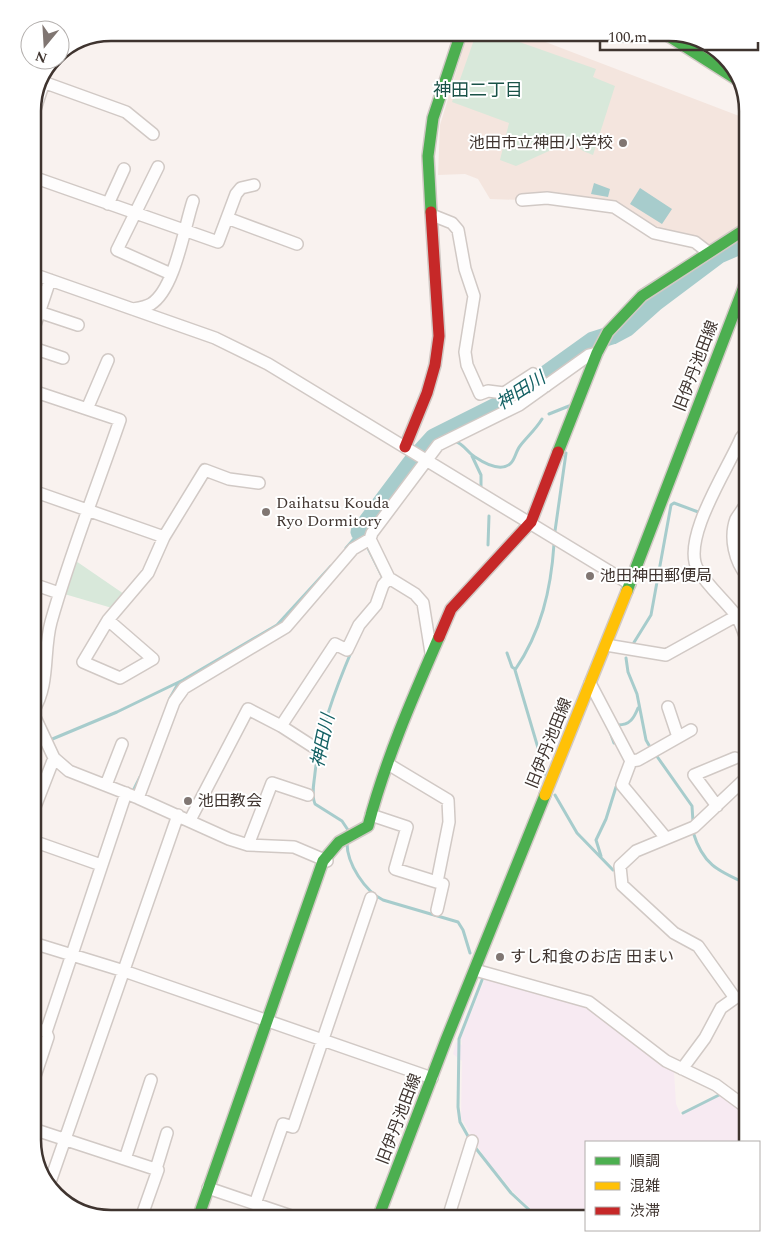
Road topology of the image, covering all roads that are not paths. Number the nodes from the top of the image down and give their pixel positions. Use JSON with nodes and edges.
{"nodes":[{"id":1,"x":458,"y":41,"type":"edge"},
{"id":2,"x":678,"y":42,"type":"edge"},
{"id":3,"x":689,"y":44,"type":"edge"},
{"id":4,"x":727,"y":72,"type":"edge"},
{"id":5,"x":728,"y":74,"type":"edge"},
{"id":6,"x":47,"y":83,"type":"edge"},
{"id":7,"x":154,"y":134,"type":"dead end"},
{"id":8,"x":158,"y":167,"type":"dead end"},
{"id":9,"x":124,"y":169,"type":"dead end"},
{"id":10,"x":41,"y":180,"type":"edge"},
{"id":11,"x":254,"y":185,"type":"dead end"},
{"id":12,"x":522,"y":200,"type":"dead end"},
{"id":13,"x":193,"y":201,"type":"dead end"},
{"id":14,"x":108,"y":204,"type":"junction"},
{"id":15,"x":135,"y":213,"type":"junction"},
{"id":16,"x":432,"y":215,"type":"junction"},
{"id":17,"x":227,"y":218,"type":"junction"},
{"id":18,"x":184,"y":230,"type":"junction"},
{"id":19,"x":739,"y":233,"type":"edge"},
{"id":20,"x":297,"y":244,"type":"dead end"},
{"id":21,"x":708,"y":252,"type":"junction"},
{"id":22,"x":171,"y":274,"type":"junction"},
{"id":23,"x":41,"y":277,"type":"edge"},
{"id":24,"x":50,"y":280,"type":"junction"},
{"id":25,"x":739,"y":302,"type":"edge"},
{"id":26,"x":41,"y":306,"type":"edge"},
{"id":27,"x":133,"y":309,"type":"junction"},
{"id":28,"x":41,"y":313,"type":"edge"},
{"id":29,"x":78,"y":325,"type":"dead end"},
{"id":30,"x":41,"y":351,"type":"edge"},
{"id":31,"x":596,"y":353,"type":"junction"},
{"id":32,"x":63,"y":358,"type":"dead end"},
{"id":33,"x":108,"y":360,"type":"dead end"},
{"id":34,"x":545,"y":385,"type":"junction"},
{"id":35,"x":41,"y":394,"type":"edge"},
{"id":36,"x":87,"y":409,"type":"junction"},
{"id":37,"x":739,"y":442,"type":"edge"},
{"id":38,"x":407,"y":449,"type":"junction"},
{"id":39,"x":424,"y":459,"type":"junction"},
{"id":40,"x":259,"y":483,"type":"dead end"},
{"id":41,"x":41,"y":494,"type":"edge"},
{"id":42,"x":89,"y":511,"type":"junction"},
{"id":43,"x":739,"y":515,"type":"edge"},
{"id":44,"x":530,"y":522,"type":"junction"},
{"id":45,"x":164,"y":537,"type":"junction"},
{"id":46,"x":734,"y":537,"type":"junction"},
{"id":47,"x":739,"y":537,"type":"edge"},
{"id":48,"x":366,"y":541,"type":"junction"},
{"id":49,"x":739,"y":564,"type":"edge"},
{"id":50,"x":390,"y":578,"type":"junction"},
{"id":51,"x":630,"y":584,"type":"junction"},
{"id":52,"x":41,"y":587,"type":"edge"},
{"id":53,"x":59,"y":593,"type":"junction"},
{"id":54,"x":739,"y":614,"type":"edge"},
{"id":55,"x":736,"y":616,"type":"junction"},
{"id":56,"x":108,"y":620,"type":"junction"},
{"id":57,"x":739,"y":622,"type":"edge"},
{"id":58,"x":606,"y":645,"type":"junction"},
{"id":59,"x":431,"y":655,"type":"junction"},
{"id":60,"x":590,"y":683,"type":"junction"},
{"id":61,"x":41,"y":689,"type":"edge"},
{"id":62,"x":668,"y":707,"type":"dead end"},
{"id":63,"x":281,"y":726,"type":"junction"},
{"id":64,"x":41,"y":730,"type":"edge"},
{"id":65,"x":691,"y":730,"type":"dead end"},
{"id":66,"x":678,"y":737,"type":"junction"},
{"id":67,"x":122,"y":744,"type":"dead end"},
{"id":68,"x":312,"y":746,"type":"dead end"},
{"id":69,"x":54,"y":758,"type":"junction"},
{"id":70,"x":735,"y":758,"type":"dead end"},
{"id":71,"x":631,"y":761,"type":"junction"},
{"id":72,"x":388,"y":764,"type":"junction"},
{"id":73,"x":106,"y":785,"type":"junction"},
{"id":74,"x":739,"y":786,"type":"edge"},
{"id":75,"x":41,"y":790,"type":"edge"},
{"id":76,"x":126,"y":793,"type":"junction"},
{"id":77,"x":308,"y":796,"type":"dead end"},
{"id":78,"x":138,"y":798,"type":"junction"},
{"id":79,"x":717,"y":806,"type":"junction"},
{"id":80,"x":178,"y":815,"type":"junction"},
{"id":81,"x":371,"y":815,"type":"junction"},
{"id":82,"x":190,"y":820,"type":"junction"},
{"id":83,"x":666,"y":838,"type":"junction"},
{"id":84,"x":248,"y":845,"type":"junction"},
{"id":85,"x":41,"y":847,"type":"edge"},
{"id":86,"x":326,"y":860,"type":"junction"},
{"id":87,"x":101,"y":865,"type":"junction"},
{"id":88,"x":437,"y":882,"type":"junction"},
{"id":89,"x":371,"y":898,"type":"dead end"},
{"id":90,"x":437,"y":910,"type":"dead end"},
{"id":91,"x":41,"y":945,"type":"edge"},
{"id":92,"x":71,"y":953,"type":"junction"},
{"id":93,"x":475,"y":970,"type":"junction"},
{"id":94,"x":124,"y":971,"type":"junction"},
{"id":95,"x":267,"y":1020,"type":"junction"},
{"id":96,"x":41,"y":1030,"type":"edge"},
{"id":97,"x":46,"y":1032,"type":"junction"},
{"id":98,"x":322,"y":1040,"type":"junction"},
{"id":99,"x":41,"y":1057,"type":"edge"},
{"id":100,"x":682,"y":1069,"type":"junction"},
{"id":101,"x":432,"y":1078,"type":"junction"},
{"id":102,"x":151,"y":1080,"type":"dead end"},
{"id":103,"x":739,"y":1102,"type":"edge"},
{"id":104,"x":41,"y":1132,"type":"edge"},
{"id":105,"x":167,"y":1133,"type":"dead end"},
{"id":106,"x":65,"y":1141,"type":"junction"},
{"id":107,"x":472,"y":1141,"type":"dead end"},
{"id":108,"x":125,"y":1159,"type":"junction"},
{"id":109,"x":157,"y":1169,"type":"junction"},
{"id":110,"x":52,"y":1177,"type":"edge"},
{"id":111,"x":208,"y":1188,"type":"junction"},
{"id":112,"x":255,"y":1204,"type":"junction"},
{"id":113,"x":144,"y":1210,"type":"edge"},
{"id":114,"x":201,"y":1210,"type":"edge"},
{"id":115,"x":273,"y":1210,"type":"edge"},
{"id":116,"x":381,"y":1210,"type":"edge"},
{"id":117,"x":450,"y":1210,"type":"edge"}],
"edges":[{"from":1,"to":16,"type":"main road"},
{"from":2,"to":5,"type":"main road"},
{"from":3,"to":4,"type":"main road"},
{"from":6,"to":7,"type":"street"},
{"from":8,"to":15,"type":"street"},
{"from":9,"to":14,"type":"street"},
{"from":10,"to":14,"type":"street"},
{"from":11,"to":17,"type":"street"},
{"from":12,"to":21,"type":"street"},
{"from":13,"to":18,"type":"street"},
{"from":14,"to":15,"type":"street"},
{"from":15,"to":18,"type":"street"},
{"from":15,"to":22,"type":"street"},
{"from":16,"to":34,"type":"street"},
{"from":16,"to":38,"type":"main road"},
{"from":17,"to":18,"type":"street"},
{"from":17,"to":20,"type":"street"},
{"from":18,"to":22,"type":"street"},
{"from":19,"to":21,"type":"main road"},
{"from":21,"to":31,"type":"main road"},
{"from":22,"to":27,"type":"street"},
{"from":23,"to":24,"type":"street"},
{"from":24,"to":26,"type":"street"},
{"from":24,"to":27,"type":"street"},
{"from":25,"to":51,"type":"main road","name":"旧伊丹池田線"},
{"from":27,"to":38,"type":"street"},
{"from":28,"to":29,"type":"street"},
{"from":30,"to":32,"type":"street"},
{"from":31,"to":34,"type":"street"},
{"from":31,"to":44,"type":"main road"},
{"from":33,"to":36,"type":"street"},
{"from":34,"to":39,"type":"street"},
{"from":35,"to":36,"type":"street"},
{"from":36,"to":42,"type":"street"},
{"from":37,"to":55,"type":"street"},
{"from":38,"to":39,"type":"street"},
{"from":39,"to":44,"type":"street"},
{"from":39,"to":48,"type":"street"},
{"from":40,"to":45,"type":"street"},
{"from":41,"to":42,"type":"street"},
{"from":42,"to":45,"type":"street"},
{"from":42,"to":53,"type":"street"},
{"from":43,"to":46,"type":"street"},
{"from":44,"to":51,"type":"street"},
{"from":44,"to":59,"type":"main road"},
{"from":45,"to":56,"type":"street"},
{"from":46,"to":47,"type":"street"},
{"from":46,"to":49,"type":"street"},
{"from":48,"to":50,"type":"street"},
{"from":48,"to":78,"type":"street"},
{"from":50,"to":59,"type":"street"},
{"from":50,"to":63,"type":"street"},
{"from":51,"to":58,"type":"main road","name":"旧伊丹池田線"},
{"from":52,"to":53,"type":"street"},
{"from":53,"to":61,"type":"street"},
{"from":54,"to":55,"type":"street"},
{"from":55,"to":57,"type":"street"},
{"from":55,"to":58,"type":"street"},
{"from":56,"to":56,"type":"street"},
{"from":58,"to":60,"type":"main road","name":"旧伊丹池田線"},
{"from":59,"to":72,"type":"main road"},
{"from":60,"to":71,"type":"street"},
{"from":60,"to":93,"type":"main road","name":"旧伊丹池田線"},
{"from":62,"to":66,"type":"street"},
{"from":63,"to":68,"type":"street"},
{"from":63,"to":82,"type":"street"},
{"from":64,"to":69,"type":"street"},
{"from":65,"to":66,"type":"street"},
{"from":66,"to":71,"type":"street"},
{"from":67,"to":73,"type":"street"},
{"from":69,"to":73,"type":"street"},
{"from":69,"to":75,"type":"street"},
{"from":70,"to":79,"type":"street"},
{"from":71,"to":83,"type":"street"},
{"from":72,"to":81,"type":"main road"},
{"from":72,"to":88,"type":"street"},
{"from":73,"to":76,"type":"street"},
{"from":74,"to":79,"type":"street"},
{"from":76,"to":78,"type":"street"},
{"from":76,"to":87,"type":"street"},
{"from":77,"to":84,"type":"street"},
{"from":78,"to":80,"type":"street"},
{"from":79,"to":83,"type":"street"},
{"from":80,"to":82,"type":"street"},
{"from":80,"to":94,"type":"street"},
{"from":81,"to":86,"type":"main road"},
{"from":81,"to":88,"type":"street"},
{"from":82,"to":84,"type":"street"},
{"from":83,"to":100,"type":"street"},
{"from":84,"to":86,"type":"street"},
{"from":85,"to":87,"type":"street"},
{"from":86,"to":95,"type":"main road"},
{"from":87,"to":92,"type":"street"},
{"from":88,"to":90,"type":"street"},
{"from":89,"to":98,"type":"street"},
{"from":91,"to":92,"type":"street"},
{"from":92,"to":94,"type":"street"},
{"from":92,"to":97,"type":"street"},
{"from":93,"to":100,"type":"street"},
{"from":93,"to":101,"type":"main road","name":"旧伊丹池田線"},
{"from":94,"to":95,"type":"street"},
{"from":94,"to":106,"type":"street"},
{"from":95,"to":98,"type":"street"},
{"from":95,"to":111,"type":"main road"},
{"from":96,"to":97,"type":"street"},
{"from":97,"to":99,"type":"street"},
{"from":98,"to":101,"type":"street"},
{"from":98,"to":112,"type":"street"},
{"from":100,"to":103,"type":"street"},
{"from":101,"to":116,"type":"main road","name":"旧伊丹池田線"},
{"from":102,"to":108,"type":"street"},
{"from":104,"to":106,"type":"street"},
{"from":105,"to":109,"type":"street"},
{"from":106,"to":108,"type":"street"},
{"from":106,"to":110,"type":"street"},
{"from":107,"to":117,"type":"street"},
{"from":108,"to":109,"type":"street"},
{"from":109,"to":113,"type":"street"},
{"from":111,"to":112,"type":"street"},
{"from":111,"to":114,"type":"main road"},
{"from":112,"to":115,"type":"street"}]}
